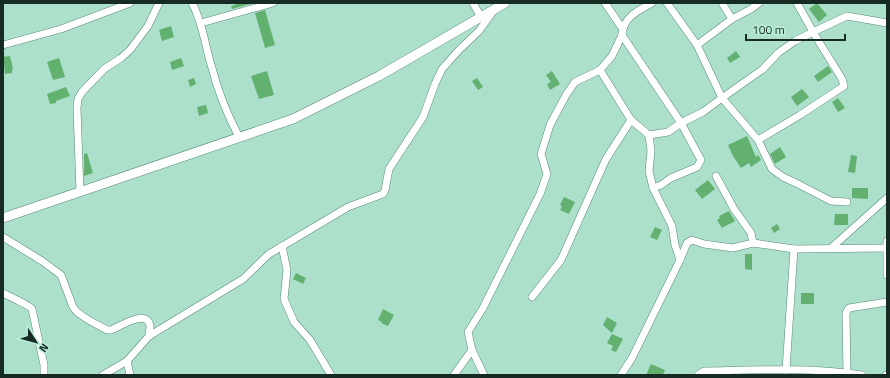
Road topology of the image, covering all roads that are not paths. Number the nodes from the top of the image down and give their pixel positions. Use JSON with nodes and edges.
{"nodes":[{"id":1,"x":130,"y":3,"type":"edge"},
{"id":2,"x":160,"y":3,"type":"edge"},
{"id":3,"x":192,"y":3,"type":"edge"},
{"id":4,"x":273,"y":3,"type":"edge"},
{"id":5,"x":473,"y":3,"type":"edge"},
{"id":6,"x":505,"y":3,"type":"edge"},
{"id":7,"x":605,"y":3,"type":"edge"},
{"id":8,"x":652,"y":3,"type":"edge"},
{"id":9,"x":667,"y":3,"type":"edge"},
{"id":10,"x":722,"y":3,"type":"edge"},
{"id":11,"x":758,"y":3,"type":"edge"},
{"id":12,"x":796,"y":3,"type":"edge"},
{"id":13,"x":495,"y":9,"type":"junction"},
{"id":14,"x":482,"y":17,"type":"junction"},
{"id":15,"x":732,"y":18,"type":"junction"},
{"id":16,"x":201,"y":23,"type":"junction"},
{"id":17,"x":887,"y":23,"type":"edge"},
{"id":18,"x":622,"y":31,"type":"junction"},
{"id":19,"x":813,"y":32,"type":"junction"},
{"id":20,"x":3,"y":45,"type":"edge"},
{"id":21,"x":697,"y":45,"type":"junction"},
{"id":22,"x":600,"y":70,"type":"junction"},
{"id":23,"x":722,"y":98,"type":"junction"},
{"id":24,"x":631,"y":120,"type":"junction"},
{"id":25,"x":681,"y":123,"type":"junction"},
{"id":26,"x":649,"y":135,"type":"junction"},
{"id":27,"x":239,"y":137,"type":"junction"},
{"id":28,"x":758,"y":140,"type":"junction"},
{"id":29,"x":716,"y":176,"type":"dead end"},
{"id":30,"x":653,"y":188,"type":"junction"},
{"id":31,"x":80,"y":192,"type":"junction"},
{"id":32,"x":887,"y":198,"type":"edge"},
{"id":33,"x":847,"y":202,"type":"dead end"},
{"id":34,"x":3,"y":218,"type":"edge"},
{"id":35,"x":3,"y":238,"type":"edge"},
{"id":36,"x":887,"y":241,"type":"edge"},
{"id":37,"x":753,"y":243,"type":"junction"},
{"id":38,"x":282,"y":246,"type":"junction"},
{"id":39,"x":887,"y":248,"type":"edge"},
{"id":40,"x":794,"y":249,"type":"junction"},
{"id":41,"x":830,"y":249,"type":"junction"},
{"id":42,"x":680,"y":260,"type":"junction"},
{"id":43,"x":887,"y":275,"type":"edge"},
{"id":44,"x":3,"y":293,"type":"edge"},
{"id":45,"x":532,"y":297,"type":"dead end"},
{"id":46,"x":887,"y":302,"type":"edge"},
{"id":47,"x":149,"y":336,"type":"junction"},
{"id":48,"x":472,"y":350,"type":"junction"},
{"id":49,"x":127,"y":361,"type":"junction"},
{"id":50,"x":786,"y":370,"type":"junction"},
{"id":51,"x":846,"y":374,"type":"edge"},
{"id":52,"x":44,"y":375,"type":"edge"},
{"id":53,"x":103,"y":375,"type":"edge"},
{"id":54,"x":130,"y":375,"type":"edge"},
{"id":55,"x":331,"y":375,"type":"edge"},
{"id":56,"x":454,"y":375,"type":"edge"},
{"id":57,"x":484,"y":375,"type":"edge"},
{"id":58,"x":621,"y":375,"type":"edge"},
{"id":59,"x":698,"y":375,"type":"edge"},
{"id":60,"x":862,"y":375,"type":"edge"}],
"edges":[{"from":1,"to":20,"type":"street"},
{"from":2,"to":31,"type":"street"},
{"from":3,"to":16,"type":"street"},
{"from":4,"to":16,"type":"street"},
{"from":5,"to":14,"type":"street"},
{"from":6,"to":13,"type":"street"},
{"from":7,"to":18,"type":"street"},
{"from":8,"to":18,"type":"street"},
{"from":9,"to":21,"type":"street"},
{"from":10,"to":15,"type":"street"},
{"from":11,"to":15,"type":"street"},
{"from":12,"to":19,"type":"street"},
{"from":13,"to":14,"type":"street"},
{"from":13,"to":38,"type":"street"},
{"from":14,"to":27,"type":"street"},
{"from":15,"to":21,"type":"street"},
{"from":16,"to":27,"type":"street"},
{"from":17,"to":19,"type":"street"},
{"from":18,"to":22,"type":"street"},
{"from":18,"to":25,"type":"street"},
{"from":19,"to":23,"type":"street"},
{"from":19,"to":28,"type":"street"},
{"from":21,"to":23,"type":"street"},
{"from":22,"to":24,"type":"street"},
{"from":22,"to":48,"type":"street"},
{"from":23,"to":25,"type":"street"},
{"from":23,"to":28,"type":"street"},
{"from":24,"to":26,"type":"street"},
{"from":24,"to":45,"type":"street"},
{"from":25,"to":26,"type":"street"},
{"from":25,"to":30,"type":"street"},
{"from":26,"to":30,"type":"street"},
{"from":27,"to":31,"type":"street"},
{"from":28,"to":33,"type":"street"},
{"from":29,"to":37,"type":"street"},
{"from":30,"to":42,"type":"street"},
{"from":31,"to":34,"type":"street"},
{"from":32,"to":41,"type":"street"},
{"from":35,"to":47,"type":"street"},
{"from":36,"to":39,"type":"street"},
{"from":37,"to":40,"type":"street"},
{"from":37,"to":42,"type":"street"},
{"from":38,"to":47,"type":"street"},
{"from":38,"to":55,"type":"street"},
{"from":39,"to":41,"type":"street"},
{"from":39,"to":43,"type":"street"},
{"from":40,"to":41,"type":"street"},
{"from":40,"to":50,"type":"street"},
{"from":42,"to":58,"type":"street"},
{"from":44,"to":52,"type":"street"},
{"from":46,"to":51,"type":"street"},
{"from":47,"to":49,"type":"street"},
{"from":48,"to":56,"type":"street"},
{"from":48,"to":57,"type":"street"},
{"from":49,"to":53,"type":"street"},
{"from":49,"to":54,"type":"street"},
{"from":50,"to":51,"type":"street"},
{"from":50,"to":59,"type":"street"},
{"from":51,"to":60,"type":"street"}]}
